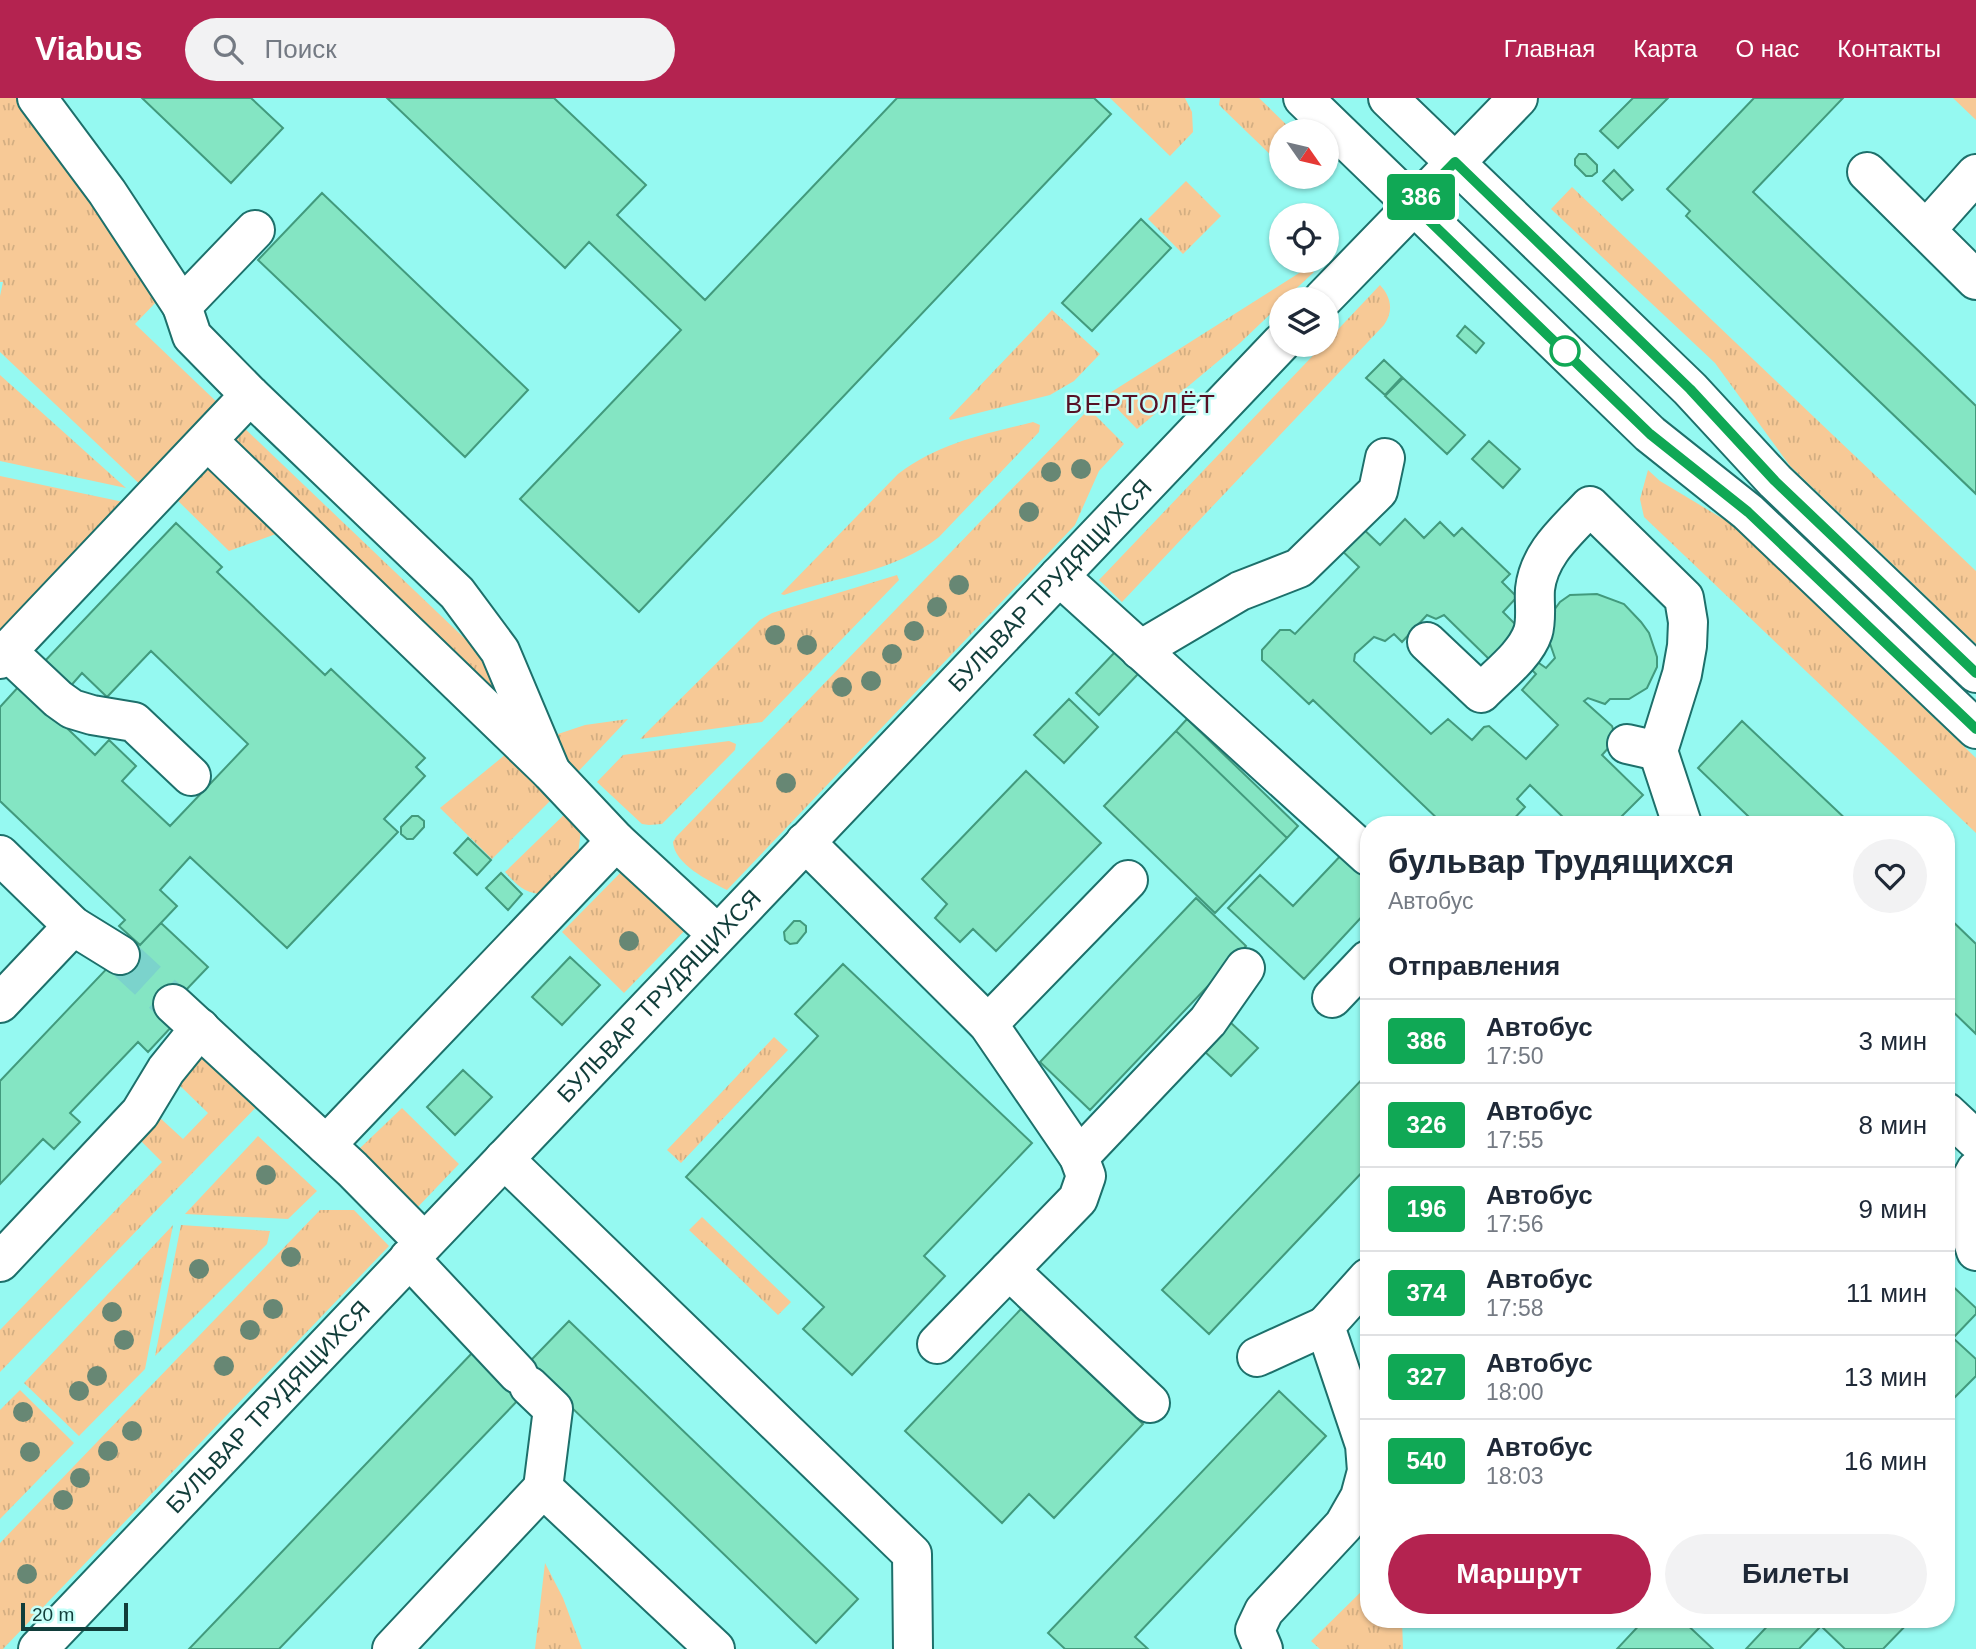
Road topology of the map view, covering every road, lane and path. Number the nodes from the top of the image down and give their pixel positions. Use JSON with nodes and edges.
{"nodes":[{"id":1,"x":37,"y":98,"type":"edge"},
{"id":2,"x":1304,"y":98,"type":"edge"},
{"id":3,"x":1388,"y":98,"type":"edge"},
{"id":4,"x":1518,"y":98,"type":"edge"},
{"id":5,"x":1455,"y":162,"type":"junction"},
{"id":6,"x":1867,"y":172,"type":"dead end"},
{"id":7,"x":1976,"y":174,"type":"edge"},
{"id":8,"x":1413,"y":205,"type":"junction"},
{"id":9,"x":255,"y":230,"type":"dead end"},
{"id":10,"x":1926,"y":230,"type":"junction"},
{"id":11,"x":1976,"y":280,"type":"edge"},
{"id":12,"x":1334,"y":287,"type":"edge"},
{"id":13,"x":182,"y":306,"type":"junction"},
{"id":14,"x":1269,"y":356,"type":"edge"},
{"id":15,"x":250,"y":395,"type":"junction"},
{"id":16,"x":208,"y":442,"type":"junction"},
{"id":17,"x":1384,"y":458,"type":"dead end"},
{"id":18,"x":1059,"y":576,"type":"junction"},
{"id":19,"x":1427,"y":642,"type":"dead end"},
{"id":20,"x":1140,"y":650,"type":"junction"},
{"id":21,"x":4,"y":655,"type":"edge"},
{"id":22,"x":1976,"y":673,"type":"edge"},
{"id":23,"x":1976,"y":729,"type":"edge"},
{"id":24,"x":551,"y":772,"type":"junction"},
{"id":25,"x":191,"y":776,"type":"dead end"},
{"id":26,"x":1678,"y":816,"type":"edge"},
{"id":27,"x":616,"y":841,"type":"junction"},
{"id":28,"x":806,"y":842,"type":"junction"},
{"id":29,"x":1360,"y":849,"type":"edge"},
{"id":30,"x":3,"y":865,"type":"edge"},
{"id":31,"x":1128,"y":880,"type":"dead end"},
{"id":32,"x":73,"y":926,"type":"junction"},
{"id":33,"x":717,"y":934,"type":"junction"},
{"id":34,"x":120,"y":955,"type":"tunnel mouth"},
{"id":35,"x":1245,"y":968,"type":"dead end"},
{"id":36,"x":1360,"y":968,"type":"edge"},
{"id":37,"x":1332,"y":998,"type":"dead end"},
{"id":38,"x":0,"y":1003,"type":"edge"},
{"id":39,"x":988,"y":1024,"type":"junction"},
{"id":40,"x":1955,"y":1120,"type":"edge"},
{"id":41,"x":1976,"y":1140,"type":"edge"},
{"id":42,"x":326,"y":1145,"type":"junction"},
{"id":43,"x":1079,"y":1157,"type":"junction"},
{"id":44,"x":504,"y":1159,"type":"junction"},
{"id":45,"x":1976,"y":1170,"type":"edge"},
{"id":46,"x":417,"y":1250,"type":"junction"},
{"id":47,"x":1976,"y":1251,"type":"edge"},
{"id":48,"x":0,"y":1262,"type":"edge"},
{"id":49,"x":1009,"y":1270,"type":"junction"},
{"id":50,"x":1360,"y":1287,"type":"edge"},
{"id":51,"x":1325,"y":1326,"type":"junction"},
{"id":52,"x":937,"y":1344,"type":"dead end"},
{"id":53,"x":1257,"y":1357,"type":"dead end"},
{"id":54,"x":1150,"y":1403,"type":"dead end"},
{"id":55,"x":1360,"y":1430,"type":"edge"},
{"id":56,"x":543,"y":1488,"type":"junction"},
{"id":57,"x":1360,"y":1497,"type":"edge"},
{"id":58,"x":38,"y":1649,"type":"edge"},
{"id":59,"x":392,"y":1649,"type":"edge"},
{"id":60,"x":715,"y":1649,"type":"edge"},
{"id":61,"x":914,"y":1649,"type":"edge"},
{"id":62,"x":1264,"y":1649,"type":"edge"}],
"edges":[{"from":1,"to":13,"type":"street"},
{"from":2,"to":8,"type":"street"},
{"from":3,"to":5,"type":"street"},
{"from":4,"to":5,"type":"street"},
{"from":5,"to":8,"type":"street"},
{"from":5,"to":22,"type":"street"},
{"from":6,"to":10,"type":"street"},
{"from":7,"to":10,"type":"street"},
{"from":8,"to":12,"type":"street"},
{"from":8,"to":23,"type":"street"},
{"from":9,"to":13,"type":"street"},
{"from":10,"to":11,"type":"street"},
{"from":13,"to":15,"type":"street"},
{"from":14,"to":18,"type":"street","name":"БУЛЬВАР ТРУДЯЩИХСЯ"},
{"from":15,"to":16,"type":"street"},
{"from":15,"to":24,"type":"street"},
{"from":16,"to":21,"type":"street"},
{"from":16,"to":24,"type":"street"},
{"from":17,"to":20,"type":"street"},
{"from":18,"to":20,"type":"street"},
{"from":18,"to":28,"type":"street","name":"БУЛЬВАР ТРУДЯЩИХСЯ"},
{"from":19,"to":26,"type":"street"},
{"from":20,"to":29,"type":"street"},
{"from":21,"to":25,"type":"street"},
{"from":24,"to":27,"type":"street"},
{"from":27,"to":33,"type":"street"},
{"from":27,"to":42,"type":"street"},
{"from":28,"to":33,"type":"street","name":"БУЛЬВАР ТРУДЯЩИХСЯ"},
{"from":28,"to":39,"type":"street"},
{"from":30,"to":32,"type":"street"},
{"from":31,"to":39,"type":"street"},
{"from":32,"to":34,"type":"street"},
{"from":32,"to":38,"type":"street"},
{"from":33,"to":44,"type":"street","name":"БУЛЬВАР ТРУДЯЩИХСЯ"},
{"from":35,"to":43,"type":"street"},
{"from":36,"to":37,"type":"street"},
{"from":39,"to":43,"type":"street"},
{"from":40,"to":41,"type":"street"},
{"from":42,"to":46,"type":"street"},
{"from":42,"to":48,"type":"street"},
{"from":43,"to":49,"type":"street"},
{"from":44,"to":46,"type":"street","name":"БУЛЬВАР ТРУДЯЩИХСЯ"},
{"from":44,"to":61,"type":"street"},
{"from":45,"to":47,"type":"street"},
{"from":46,"to":56,"type":"street"},
{"from":46,"to":58,"type":"street","name":"БУЛЬВАР ТРУДЯЩИХСЯ"},
{"from":49,"to":52,"type":"street"},
{"from":49,"to":54,"type":"street"},
{"from":50,"to":51,"type":"street"},
{"from":51,"to":53,"type":"street"},
{"from":51,"to":55,"type":"street"},
{"from":56,"to":59,"type":"street"},
{"from":56,"to":60,"type":"street"},
{"from":57,"to":62,"type":"street"}]}
